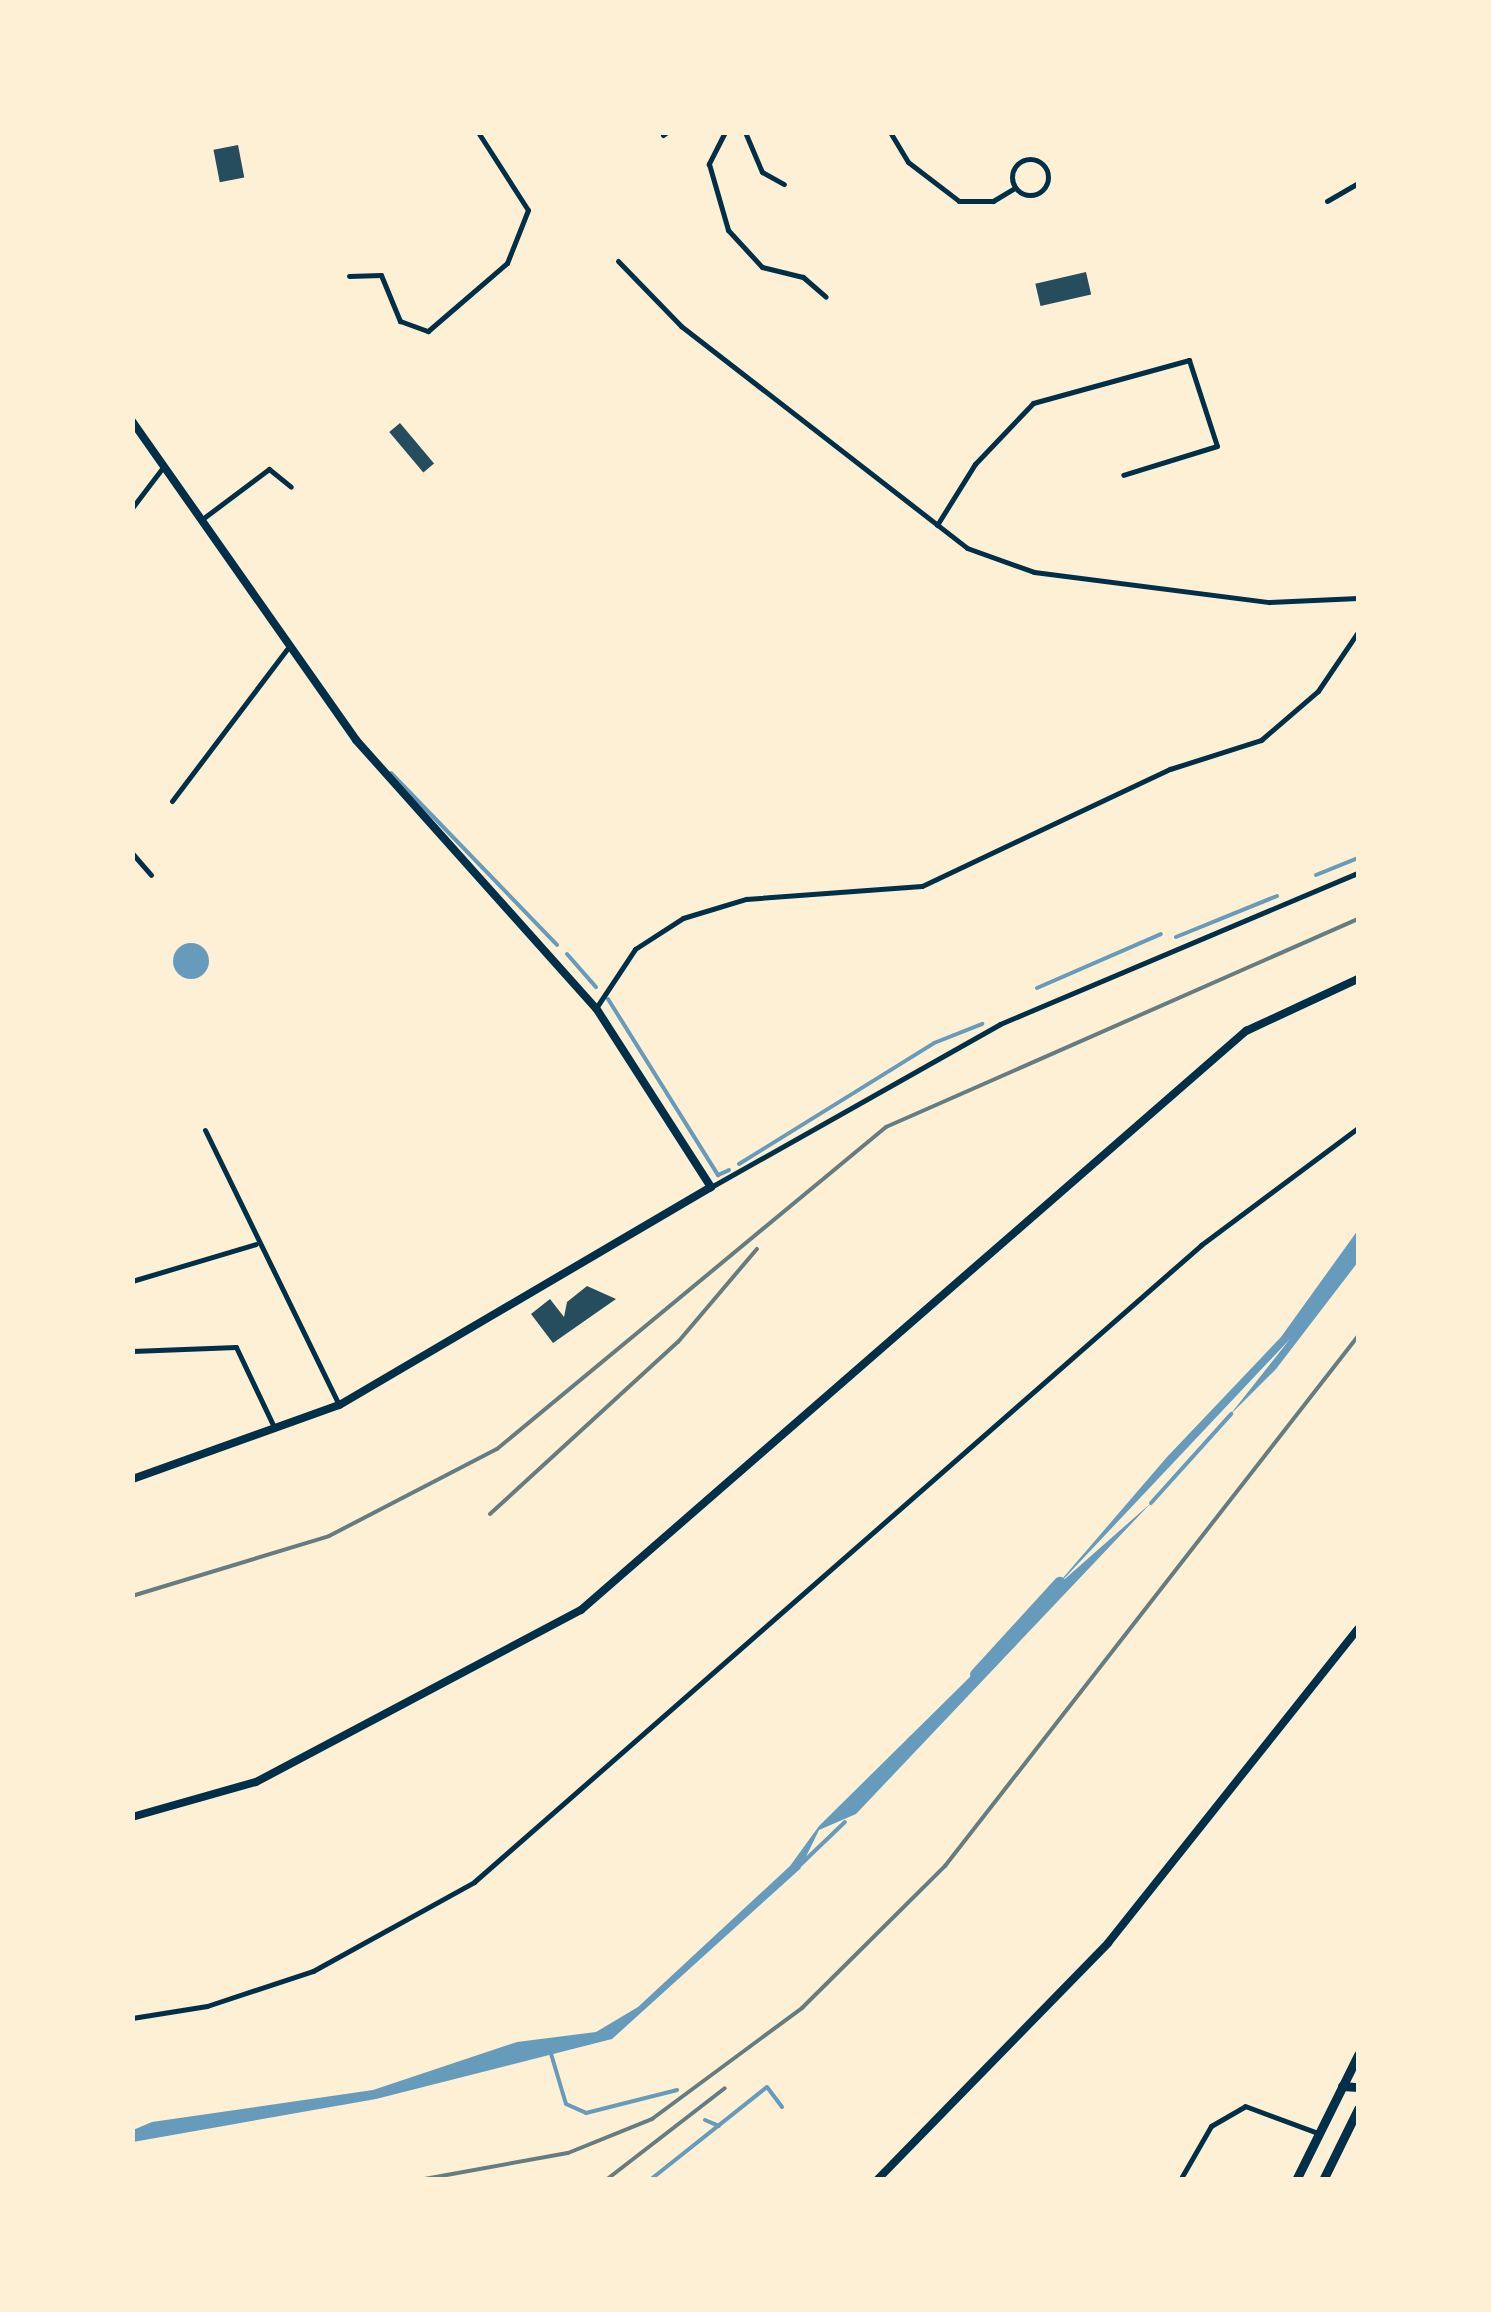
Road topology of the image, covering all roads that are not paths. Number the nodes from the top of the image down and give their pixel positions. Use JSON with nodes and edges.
{"nodes":[{"id":1,"x":478,"y":132,"type":"edge"},
{"id":2,"x":726,"y":132,"type":"edge"},
{"id":3,"x":745,"y":132,"type":"edge"},
{"id":4,"x":890,"y":132,"type":"edge"},
{"id":5,"x":1358,"y":183,"type":"edge"},
{"id":6,"x":784,"y":184,"type":"dead end"},
{"id":7,"x":1015,"y":188,"type":"junction"},
{"id":8,"x":1327,"y":201,"type":"dead end"},
{"id":9,"x":618,"y":261,"type":"dead end"},
{"id":10,"x":350,"y":276,"type":"dead end"},
{"id":11,"x":826,"y":297,"type":"dead end"},
{"id":12,"x":132,"y":421,"type":"edge"},
{"id":13,"x":164,"y":466,"type":"junction"},
{"id":14,"x":1123,"y":475,"type":"dead end"},
{"id":15,"x":291,"y":487,"type":"dead end"},
{"id":16,"x":132,"y":508,"type":"edge"},
{"id":17,"x":201,"y":520,"type":"junction"},
{"id":18,"x":936,"y":526,"type":"junction"},
{"id":19,"x":1358,"y":598,"type":"edge"},
{"id":20,"x":1358,"y":632,"type":"edge"},
{"id":21,"x":290,"y":646,"type":"junction"},
{"id":22,"x":172,"y":801,"type":"dead end"},
{"id":23,"x":132,"y":853,"type":"edge"},
{"id":24,"x":1358,"y":873,"type":"edge"},
{"id":25,"x":151,"y":875,"type":"dead end"},
{"id":26,"x":1358,"y":980,"type":"edge"},
{"id":27,"x":596,"y":1008,"type":"junction"},
{"id":28,"x":1358,"y":1128,"type":"edge"},
{"id":29,"x":205,"y":1130,"type":"dead end"},
{"id":30,"x":712,"y":1187,"type":"junction"},
{"id":31,"x":256,"y":1244,"type":"junction"},
{"id":32,"x":132,"y":1281,"type":"edge"},
{"id":33,"x":132,"y":1351,"type":"edge"},
{"id":34,"x":339,"y":1405,"type":"junction"},
{"id":35,"x":275,"y":1430,"type":"junction"},
{"id":36,"x":132,"y":1479,"type":"edge"},
{"id":37,"x":1358,"y":1630,"type":"edge"},
{"id":38,"x":1358,"y":1639,"type":"edge"},
{"id":39,"x":1347,"y":1645,"type":"junction"},
{"id":40,"x":132,"y":1817,"type":"edge"},
{"id":41,"x":132,"y":2018,"type":"edge"},
{"id":42,"x":1358,"y":2055,"type":"edge"},
{"id":43,"x":1342,"y":2086,"type":"junction"},
{"id":44,"x":1358,"y":2087,"type":"edge"},
{"id":45,"x":1358,"y":2109,"type":"edge"},
{"id":46,"x":1318,"y":2133,"type":"junction"},
{"id":47,"x":877,"y":2180,"type":"edge"},
{"id":48,"x":1180,"y":2180,"type":"edge"},
{"id":49,"x":1296,"y":2180,"type":"edge"},
{"id":50,"x":1323,"y":2180,"type":"edge"}],
"edges":[{"from":1,"to":10,"type":"street"},
{"from":2,"to":11,"type":"street"},
{"from":3,"to":6,"type":"street"},
{"from":4,"to":7,"type":"street"},
{"from":5,"to":8,"type":"street"},
{"from":7,"to":7,"type":"street"},
{"from":9,"to":18,"type":"street"},
{"from":12,"to":13,"type":"street"},
{"from":13,"to":16,"type":"street"},
{"from":13,"to":17,"type":"street"},
{"from":14,"to":18,"type":"street"},
{"from":15,"to":17,"type":"street"},
{"from":17,"to":21,"type":"street"},
{"from":18,"to":19,"type":"street"},
{"from":20,"to":27,"type":"street"},
{"from":21,"to":22,"type":"street"},
{"from":21,"to":27,"type":"street"},
{"from":23,"to":25,"type":"street"},
{"from":24,"to":30,"type":"street"},
{"from":26,"to":40,"type":"street"},
{"from":27,"to":30,"type":"street"},
{"from":28,"to":41,"type":"street"},
{"from":29,"to":31,"type":"street"},
{"from":30,"to":34,"type":"street"},
{"from":31,"to":32,"type":"street"},
{"from":31,"to":34,"type":"street"},
{"from":33,"to":35,"type":"street"},
{"from":34,"to":35,"type":"street"},
{"from":35,"to":36,"type":"street"},
{"from":37,"to":39,"type":"street"},
{"from":38,"to":39,"type":"street"},
{"from":39,"to":47,"type":"street"},
{"from":42,"to":43,"type":"highway"},
{"from":43,"to":44,"type":"highway"},
{"from":43,"to":46,"type":"highway"},
{"from":45,"to":50,"type":"highway"},
{"from":46,"to":48,"type":"street"},
{"from":46,"to":49,"type":"highway"}]}
